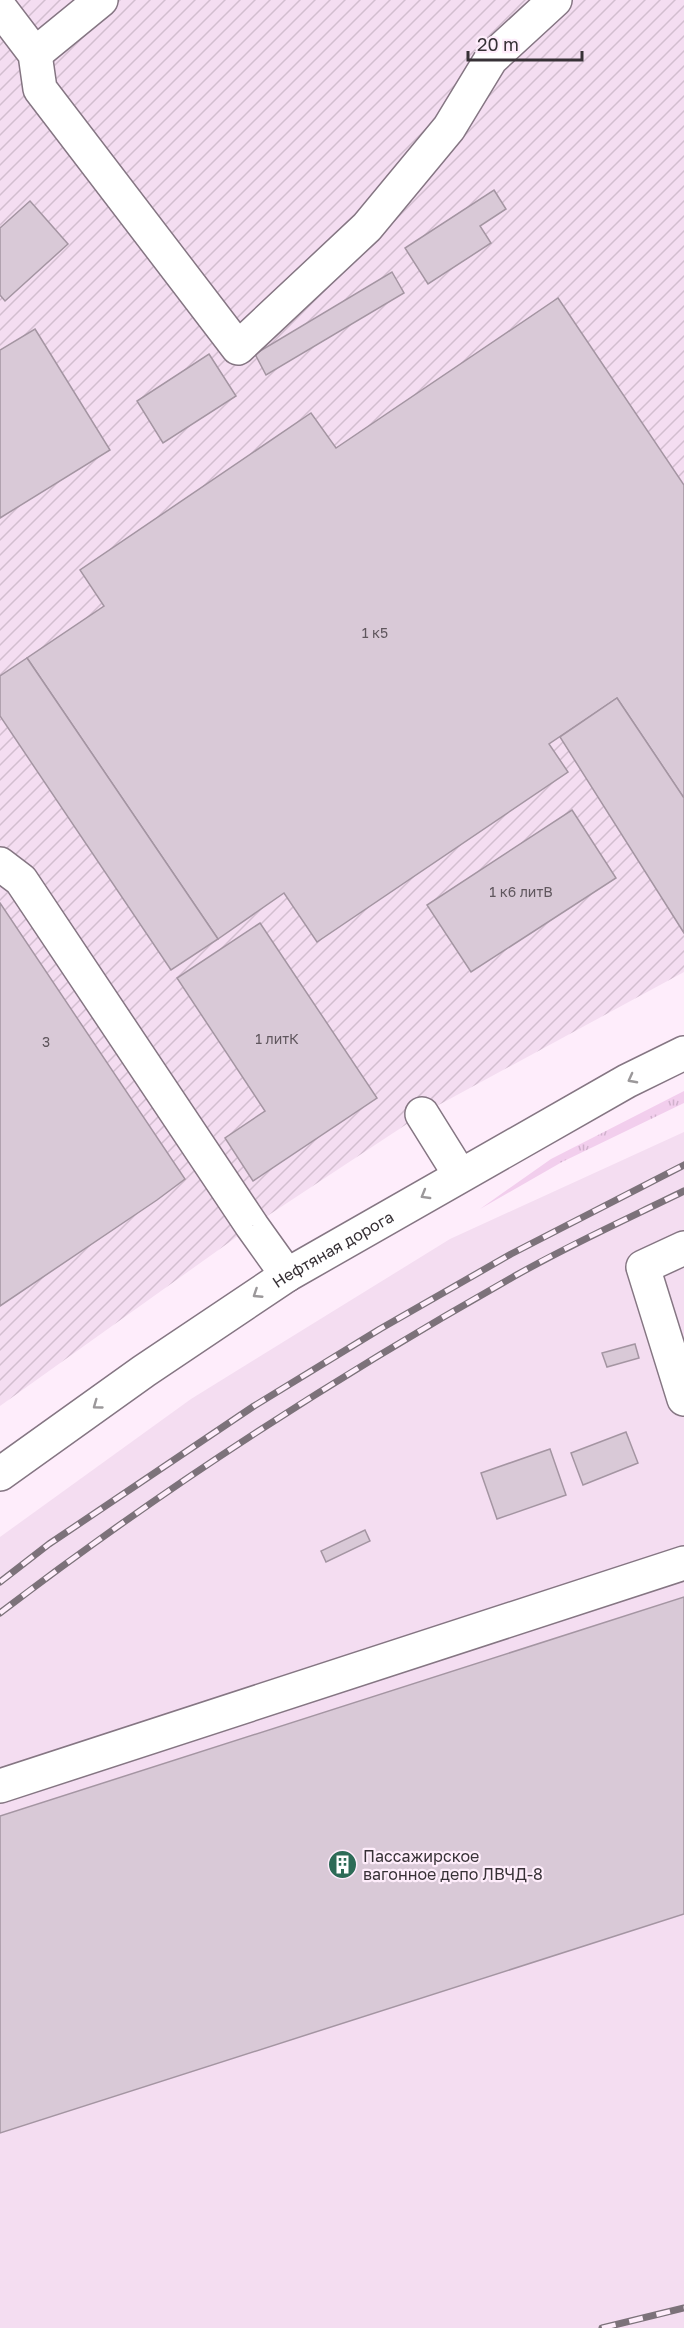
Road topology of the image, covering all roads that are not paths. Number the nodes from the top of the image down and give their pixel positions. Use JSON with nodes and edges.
{"nodes":[{"id":1,"x":101,"y":0,"type":"edge"},
{"id":2,"x":555,"y":0,"type":"edge"},
{"id":3,"x":0,"y":8,"type":"edge"},
{"id":4,"x":35,"y":54,"type":"junction"},
{"id":5,"x":0,"y":864,"type":"edge"},
{"id":6,"x":684,"y":1053,"type":"edge"},
{"id":7,"x":422,"y":1114,"type":"dead end"},
{"id":8,"x":460,"y":1175,"type":"junction"},
{"id":9,"x":684,"y":1248,"type":"edge"},
{"id":10,"x":287,"y":1275,"type":"junction"},
{"id":11,"x":684,"y":1399,"type":"edge"},
{"id":12,"x":0,"y":1474,"type":"edge"},
{"id":13,"x":684,"y":1563,"type":"edge"},
{"id":14,"x":0,"y":1786,"type":"edge"}],
"edges":[{"from":1,"to":4,"type":"street"},
{"from":2,"to":4,"type":"street"},
{"from":3,"to":4,"type":"street"},
{"from":5,"to":10,"type":"street"},
{"from":6,"to":8,"type":"street","name":"Нефтяная дорога","one_way":true},
{"from":7,"to":8,"type":"street"},
{"from":8,"to":10,"type":"street","name":"Нефтяная дорога","one_way":true},
{"from":9,"to":11,"type":"street"},
{"from":10,"to":12,"type":"street","name":"Нефтяная дорога","one_way":true},
{"from":13,"to":14,"type":"street"}]}
